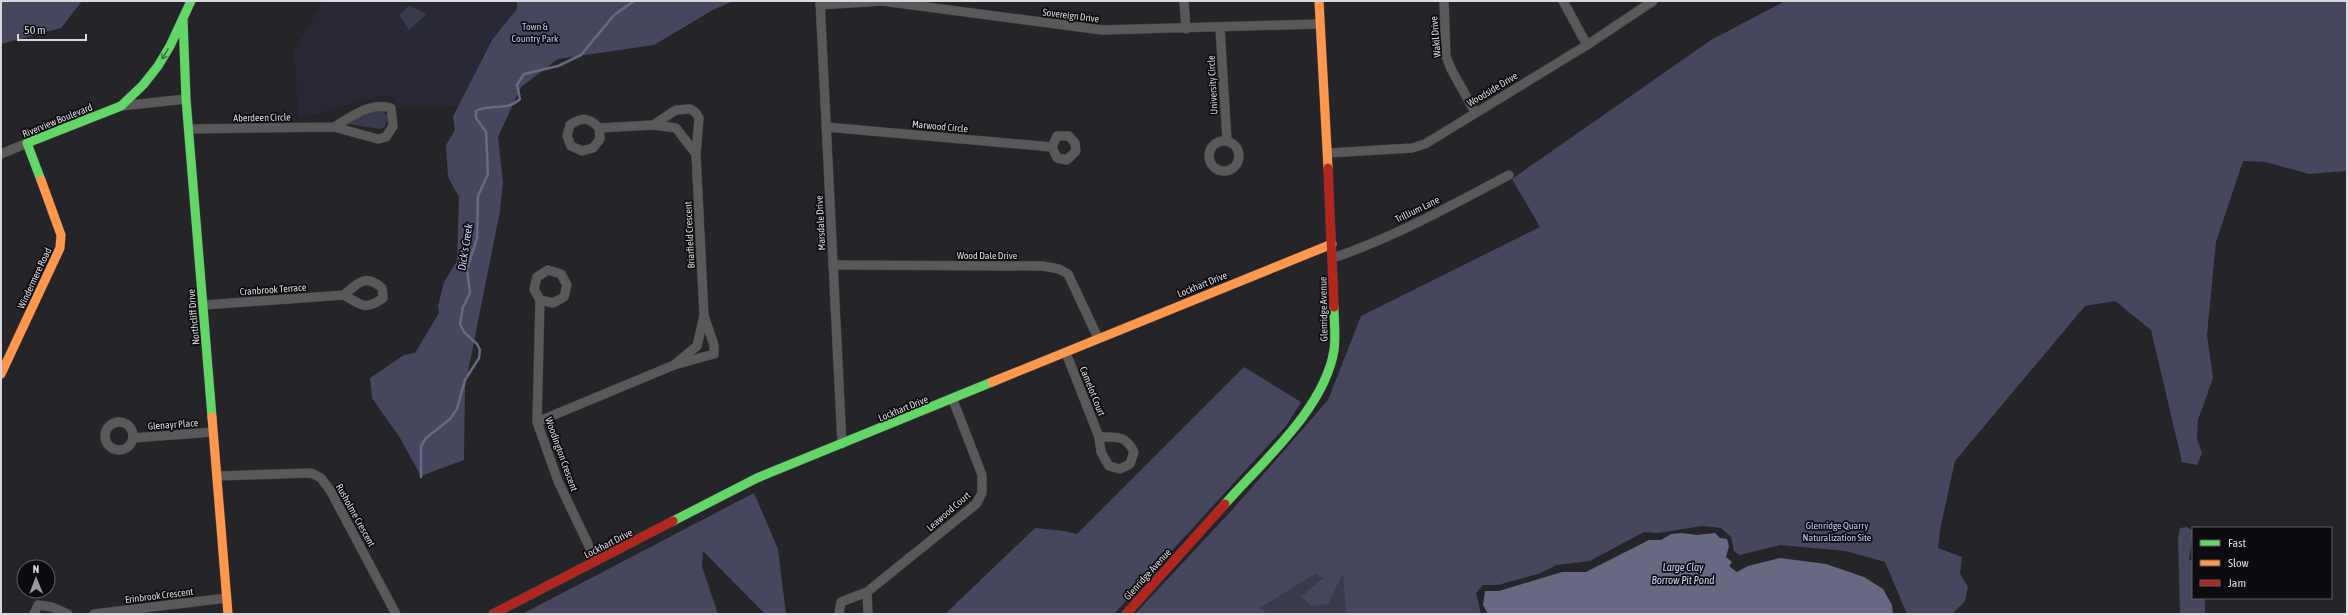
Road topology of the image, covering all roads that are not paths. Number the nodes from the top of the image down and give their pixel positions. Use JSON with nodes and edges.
{"nodes":[{"id":1,"x":192,"y":1,"type":"edge"},
{"id":2,"x":1184,"y":1,"type":"edge"},
{"id":3,"x":1319,"y":1,"type":"edge"},
{"id":4,"x":1444,"y":1,"type":"edge"},
{"id":5,"x":1563,"y":1,"type":"edge"},
{"id":6,"x":1653,"y":1,"type":"edge"},
{"id":7,"x":820,"y":3,"type":"edge"},
{"id":8,"x":183,"y":19,"type":"junction"},
{"id":9,"x":1320,"y":24,"type":"junction"},
{"id":10,"x":1220,"y":28,"type":"junction"},
{"id":11,"x":1186,"y":29,"type":"junction"},
{"id":12,"x":1587,"y":44,"type":"junction"},
{"id":13,"x":186,"y":99,"type":"junction"},
{"id":14,"x":121,"y":106,"type":"junction"},
{"id":15,"x":1475,"y":112,"type":"junction"},
{"id":16,"x":653,"y":125,"type":"junction"},
{"id":17,"x":334,"y":127,"type":"junction"},
{"id":18,"x":826,"y":127,"type":"junction"},
{"id":19,"x":599,"y":128,"type":"dead end"},
{"id":20,"x":189,"y":129,"type":"junction"},
{"id":21,"x":1227,"y":140,"type":"dead end"},
{"id":22,"x":27,"y":143,"type":"junction"},
{"id":23,"x":1052,"y":147,"type":"dead end"},
{"id":24,"x":1328,"y":153,"type":"junction"},
{"id":25,"x":1,"y":154,"type":"edge"},
{"id":26,"x":696,"y":154,"type":"junction"},
{"id":27,"x":1509,"y":175,"type":"dead end"},
{"id":28,"x":1332,"y":244,"type":"junction"},
{"id":29,"x":1333,"y":258,"type":"junction"},
{"id":30,"x":833,"y":265,"type":"junction"},
{"id":31,"x":344,"y":295,"type":"dead end"},
{"id":32,"x":540,"y":300,"type":"dead end"},
{"id":33,"x":204,"y":305,"type":"junction"},
{"id":34,"x":704,"y":316,"type":"junction"},
{"id":35,"x":1098,"y":338,"type":"junction"},
{"id":36,"x":1066,"y":353,"type":"junction"},
{"id":37,"x":674,"y":365,"type":"junction"},
{"id":38,"x":1,"y":374,"type":"edge"},
{"id":39,"x":953,"y":400,"type":"junction"},
{"id":40,"x":537,"y":422,"type":"junction"},
{"id":41,"x":213,"y":432,"type":"junction"},
{"id":42,"x":1099,"y":437,"type":"dead end"},
{"id":43,"x":134,"y":438,"type":"dead end"},
{"id":44,"x":842,"y":444,"type":"junction"},
{"id":45,"x":218,"y":476,"type":"junction"},
{"id":46,"x":596,"y":561,"type":"junction"},
{"id":47,"x":867,"y":592,"type":"junction"},
{"id":48,"x":227,"y":598,"type":"junction"},
{"id":49,"x":34,"y":614,"type":"edge"},
{"id":50,"x":68,"y":614,"type":"edge"},
{"id":51,"x":94,"y":614,"type":"edge"},
{"id":52,"x":228,"y":614,"type":"edge"},
{"id":53,"x":396,"y":614,"type":"edge"},
{"id":54,"x":493,"y":614,"type":"edge"},
{"id":55,"x":839,"y":614,"type":"edge"},
{"id":56,"x":868,"y":614,"type":"edge"},
{"id":57,"x":1126,"y":614,"type":"edge"}],
"edges":[{"from":1,"to":8,"type":"street","name":"Riverview Boulevard"},
{"from":2,"to":11,"type":"street"},
{"from":3,"to":9,"type":"street","name":"Glenridge Avenue"},
{"from":4,"to":15,"type":"street","name":"Wakil Drive"},
{"from":5,"to":12,"type":"street"},
{"from":6,"to":12,"type":"street","name":"Woodside Drive"},
{"from":7,"to":11,"type":"street","name":"Sovereign Drive"},
{"from":7,"to":18,"type":"street","name":"Marsdale Drive"},
{"from":8,"to":13,"type":"street","name":"Northcliff Drive"},
{"from":8,"to":14,"type":"street","name":"Riverview Boulevard","one_way":true},
{"from":9,"to":10,"type":"street","name":"Sovereign Drive"},
{"from":9,"to":24,"type":"street","name":"Glenridge Avenue"},
{"from":10,"to":11,"type":"street","name":"Sovereign Drive"},
{"from":10,"to":21,"type":"street","name":"University Circle"},
{"from":12,"to":15,"type":"street","name":"Woodside Drive"},
{"from":13,"to":14,"type":"street","name":"Riverview Boulevard"},
{"from":13,"to":20,"type":"street","name":"Northcliff Drive"},
{"from":14,"to":22,"type":"street","name":"Riverview Boulevard"},
{"from":15,"to":24,"type":"street","name":"Woodside Drive"},
{"from":16,"to":19,"type":"street","name":"Briarfield Crescent"},
{"from":16,"to":26,"type":"street","name":"Briarfield Crescent"},
{"from":16,"to":26,"type":"street","name":"Briarfield Crescent"},
{"from":17,"to":17,"type":"street","name":"Aberdeen Circle"},
{"from":17,"to":20,"type":"street","name":"Aberdeen Circle"},
{"from":18,"to":23,"type":"street","name":"Marwood Circle"},
{"from":18,"to":30,"type":"street","name":"Marsdale Drive"},
{"from":20,"to":33,"type":"street","name":"Northcliff Drive"},
{"from":22,"to":25,"type":"street","name":"Riverview Boulevard"},
{"from":22,"to":38,"type":"street","name":"Windermere Road"},
{"from":24,"to":28,"type":"street","name":"Glenridge Avenue"},
{"from":26,"to":34,"type":"street","name":"Briarfield Crescent"},
{"from":27,"to":29,"type":"street","name":"Trillium Lane"},
{"from":28,"to":29,"type":"street","name":"Glenridge Avenue"},
{"from":28,"to":35,"type":"street","name":"Lockhart Drive"},
{"from":29,"to":57,"type":"street","name":"Glenridge Avenue"},
{"from":30,"to":35,"type":"street","name":"Wood Dale Drive"},
{"from":30,"to":44,"type":"street","name":"Marsdale Drive"},
{"from":31,"to":33,"type":"street","name":"Cranbrook Terrace"},
{"from":32,"to":40,"type":"street","name":"Woodington Crescent"},
{"from":33,"to":41,"type":"street","name":"Northcliff Drive"},
{"from":34,"to":37,"type":"street","name":"Briarfield Crescent"},
{"from":34,"to":37,"type":"street","name":"Briarfield Crescent"},
{"from":35,"to":36,"type":"street","name":"Lockhart Drive"},
{"from":36,"to":39,"type":"street","name":"Lockhart Drive"},
{"from":36,"to":42,"type":"street","name":"Camelot Court"},
{"from":37,"to":40,"type":"street","name":"Briarfield Crescent"},
{"from":39,"to":44,"type":"street","name":"Lockhart Drive"},
{"from":39,"to":47,"type":"street","name":"Leawood Court"},
{"from":40,"to":46,"type":"street","name":"Woodington Crescent"},
{"from":41,"to":43,"type":"street","name":"Glenayr Place"},
{"from":41,"to":45,"type":"street","name":"Northcliff Drive"},
{"from":44,"to":46,"type":"street","name":"Lockhart Drive"},
{"from":45,"to":48,"type":"street","name":"Northcliff Drive"},
{"from":45,"to":53,"type":"street","name":"Rusholme Crescent"},
{"from":46,"to":54,"type":"street","name":"Lockhart Drive"},
{"from":47,"to":55,"type":"street","name":"Leawood Court"},
{"from":47,"to":56,"type":"street"},
{"from":48,"to":51,"type":"street","name":"Erinbrook Crescent"},
{"from":48,"to":52,"type":"street","name":"Northcliff Drive"},
{"from":49,"to":50,"type":"street"}]}
